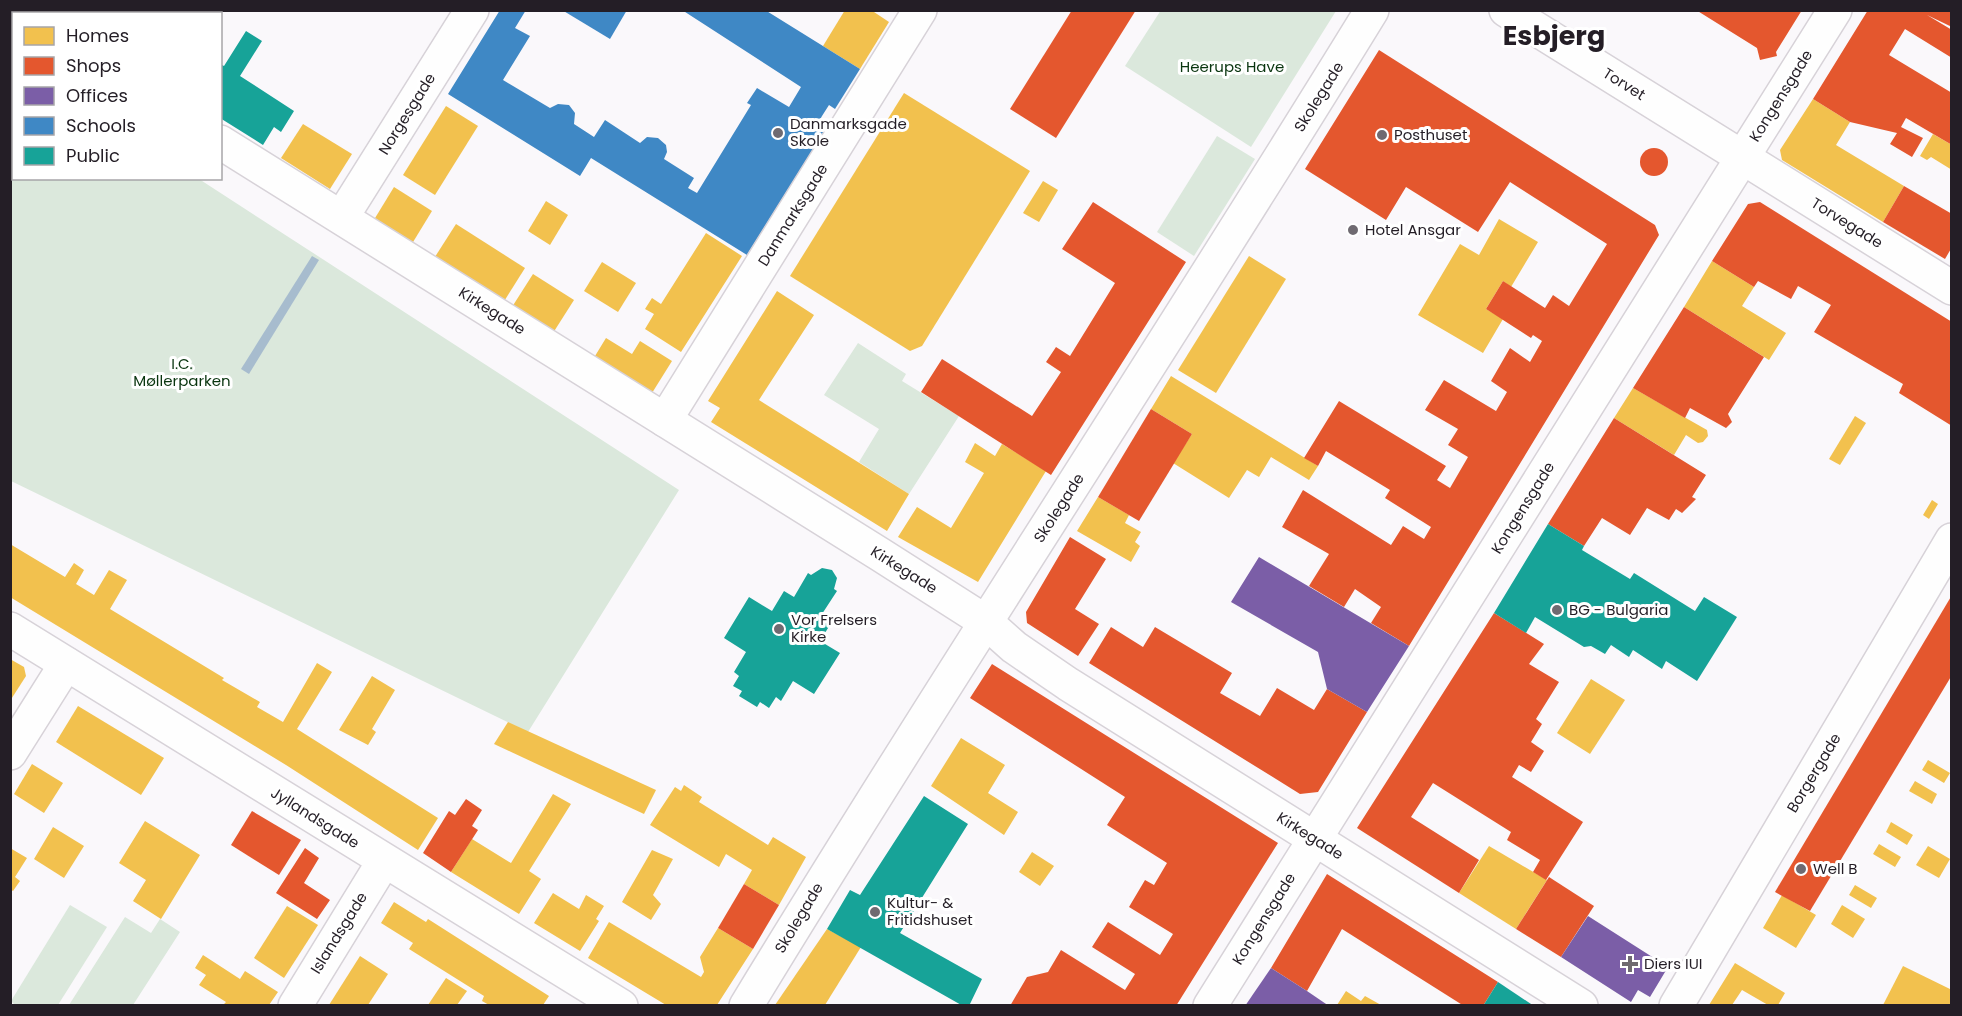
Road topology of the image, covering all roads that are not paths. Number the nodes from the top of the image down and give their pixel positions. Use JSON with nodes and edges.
{"nodes":[{"id":1,"x":472,"y":10,"type":"edge"},
{"id":2,"x":920,"y":10,"type":"edge"},
{"id":3,"x":1506,"y":10,"type":"edge"},
{"id":4,"x":1835,"y":10,"type":"edge"},
{"id":5,"x":1365,"y":23,"type":"edge"},
{"id":6,"x":222,"y":143,"type":"edge"},
{"id":7,"x":1742,"y":158,"type":"junction"},
{"id":8,"x":342,"y":217,"type":"junction"},
{"id":9,"x":1952,"y":288,"type":"edge"},
{"id":10,"x":665,"y":420,"type":"junction"},
{"id":11,"x":1952,"y":540,"type":"edge"},
{"id":12,"x":986,"y":622,"type":"junction"},
{"id":13,"x":10,"y":629,"type":"edge"},
{"id":14,"x":66,"y":664,"type":"junction"},
{"id":15,"x":10,"y":753,"type":"edge"},
{"id":16,"x":1314,"y":838,"type":"junction"},
{"id":17,"x":384,"y":861,"type":"junction"},
{"id":18,"x":294,"y":1005,"type":"edge"},
{"id":19,"x":621,"y":1005,"type":"edge"},
{"id":20,"x":746,"y":1005,"type":"edge"},
{"id":21,"x":1210,"y":1005,"type":"edge"},
{"id":22,"x":1581,"y":1005,"type":"edge"},
{"id":23,"x":1676,"y":1005,"type":"edge"}],
"edges":[{"from":1,"to":8,"type":"street","name":"Norgesgade"},
{"from":2,"to":10,"type":"street","name":"Danmarksgade"},
{"from":3,"to":7,"type":"street","name":"Torvet"},
{"from":4,"to":7,"type":"street","name":"Kongensgade"},
{"from":5,"to":12,"type":"street","name":"Skolegade"},
{"from":6,"to":8,"type":"street","name":"Kirkegade"},
{"from":7,"to":9,"type":"street","name":"Torvegade"},
{"from":7,"to":16,"type":"street","name":"Kongensgade"},
{"from":8,"to":10,"type":"street","name":"Kirkegade"},
{"from":10,"to":12,"type":"street","name":"Kirkegade"},
{"from":11,"to":23,"type":"street","name":"Borgergade"},
{"from":12,"to":16,"type":"street","name":"Kirkegade"},
{"from":12,"to":20,"type":"street","name":"Skolegade"},
{"from":13,"to":14,"type":"street","name":"Jyllandsgade"},
{"from":14,"to":15,"type":"street"},
{"from":14,"to":17,"type":"street","name":"Jyllandsgade"},
{"from":16,"to":21,"type":"street","name":"Kongensgade"},
{"from":16,"to":22,"type":"street","name":"Kirkegade"},
{"from":17,"to":18,"type":"street","name":"Islandsgade"},
{"from":17,"to":19,"type":"street","name":"Jyllandsgade"}]}
